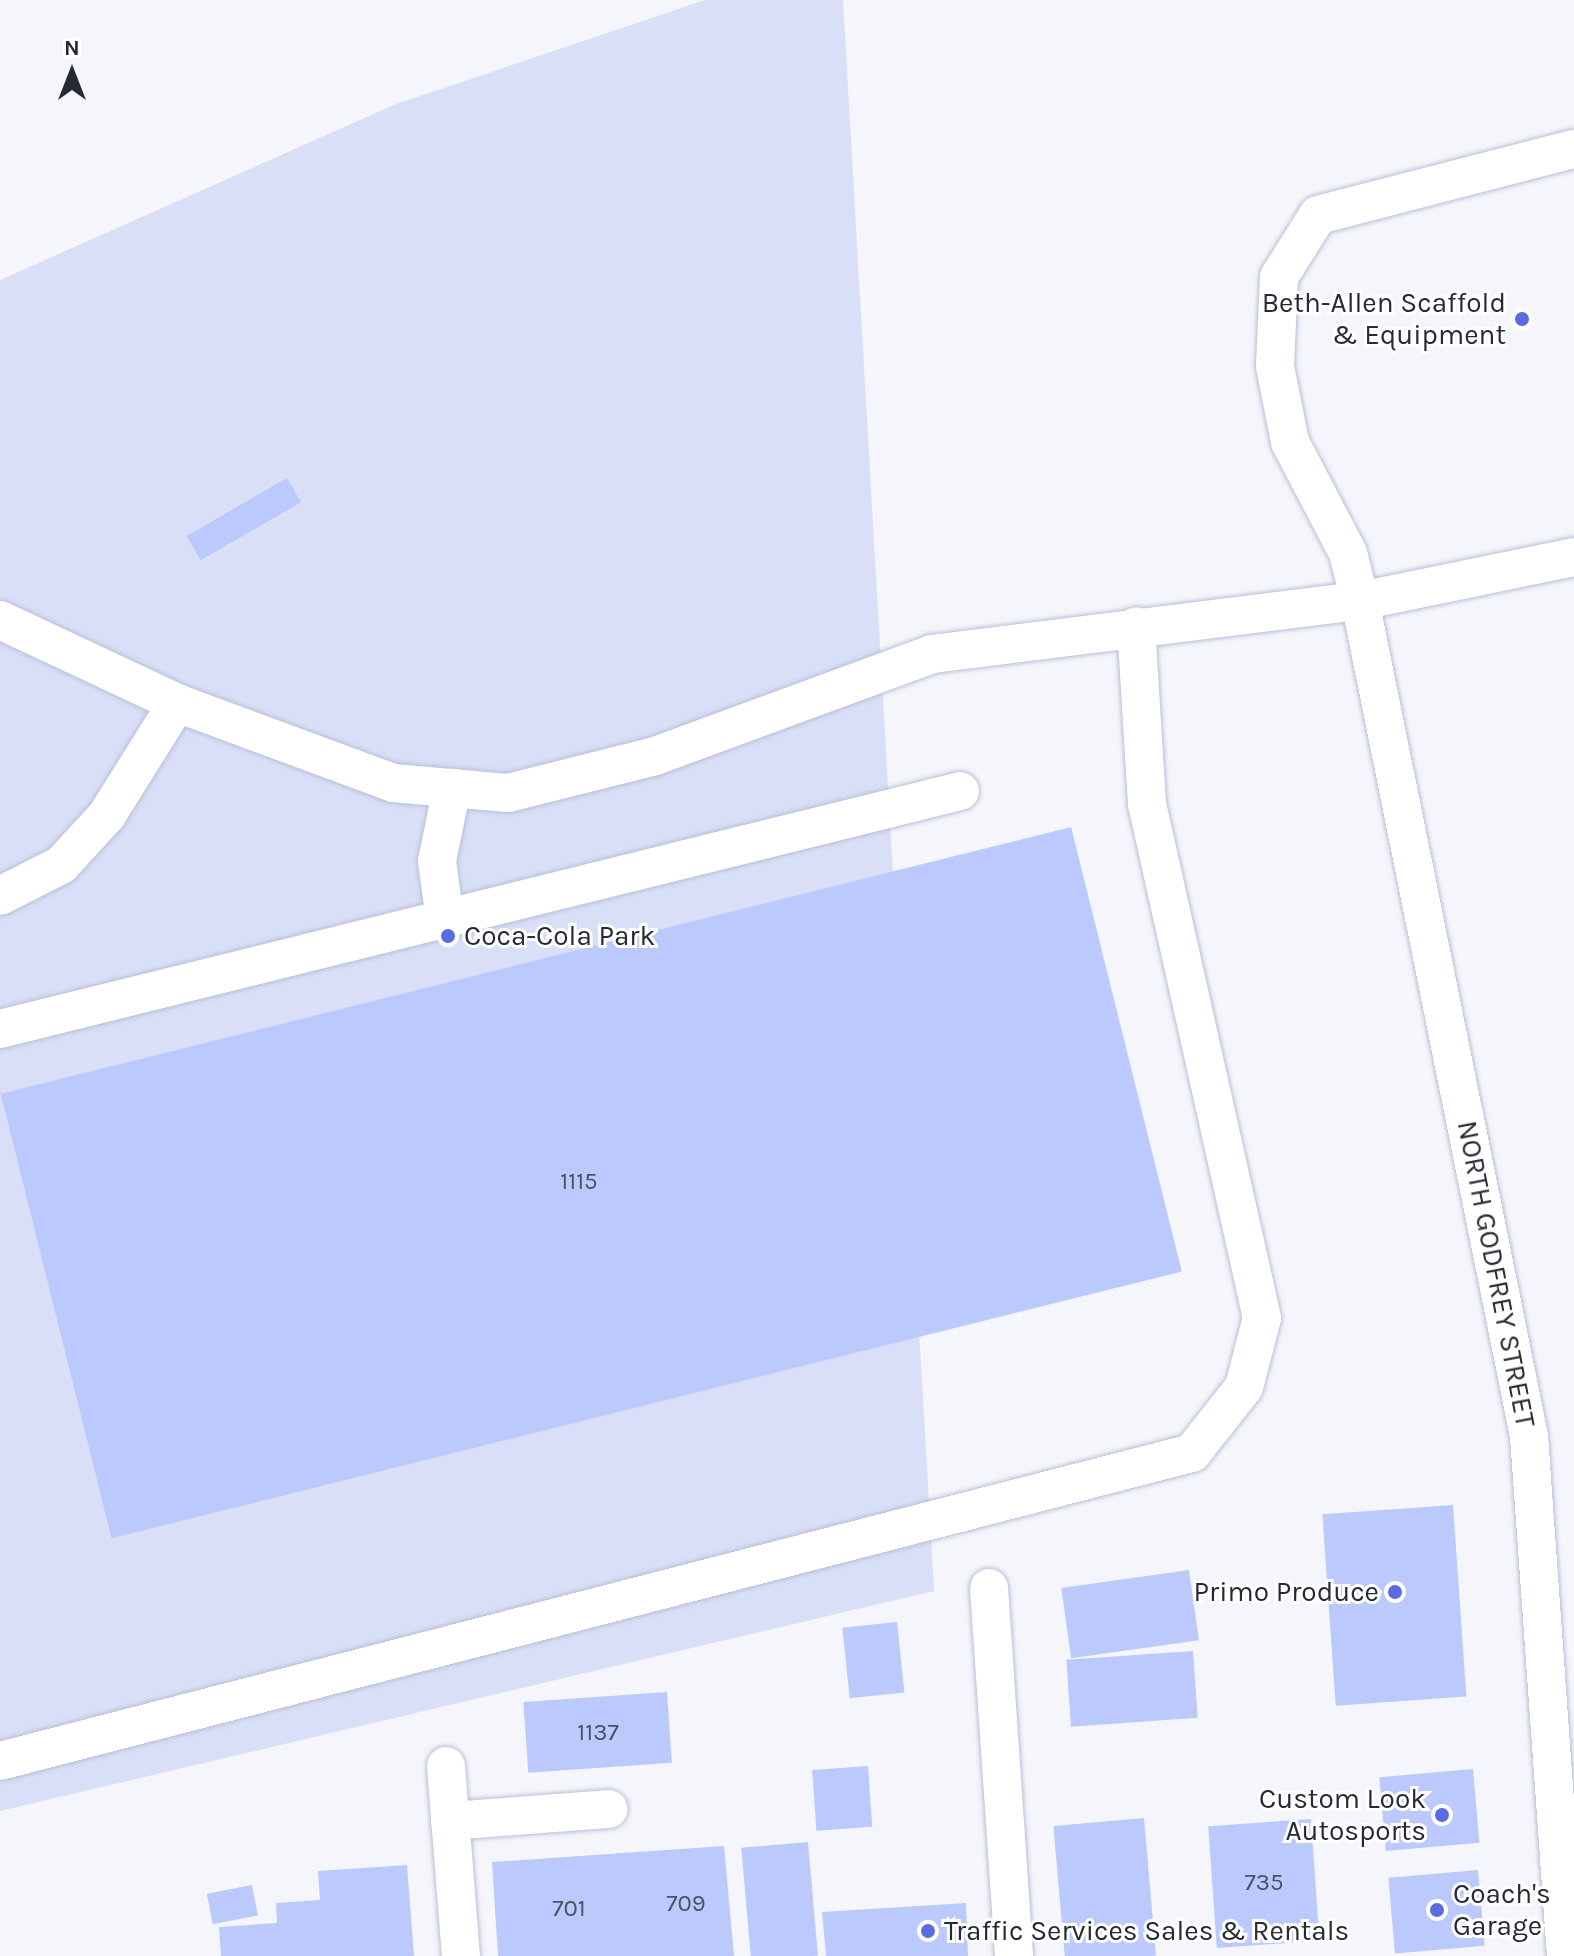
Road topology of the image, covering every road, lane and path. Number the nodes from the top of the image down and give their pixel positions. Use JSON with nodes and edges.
{"nodes":[{"id":1,"x":1574,"y":149,"type":"edge"},
{"id":2,"x":1574,"y":557,"type":"edge"},
{"id":3,"x":1360,"y":601,"type":"junction"},
{"id":4,"x":0,"y":620,"type":"edge"},
{"id":5,"x":1136,"y":626,"type":"junction"},
{"id":6,"x":177,"y":703,"type":"junction"},
{"id":7,"x":452,"y":788,"type":"junction"},
{"id":8,"x":960,"y":791,"type":"dead end"},
{"id":9,"x":0,"y":896,"type":"edge"},
{"id":10,"x":445,"y":919,"type":"junction"},
{"id":11,"x":0,"y":1029,"type":"edge"},
{"id":12,"x":989,"y":1588,"type":"dead end"},
{"id":13,"x":0,"y":1761,"type":"edge"},
{"id":14,"x":446,"y":1766,"type":"dead end"},
{"id":15,"x":609,"y":1809,"type":"dead end"},
{"id":16,"x":450,"y":1821,"type":"junction"},
{"id":17,"x":461,"y":1956,"type":"edge"},
{"id":18,"x":1014,"y":1956,"type":"edge"},
{"id":19,"x":1566,"y":1956,"type":"edge"}],
"edges":[{"from":1,"to":3,"type":"street","name":"NORTH GODFREY STREET"},
{"from":2,"to":3,"type":"street"},
{"from":3,"to":5,"type":"street"},
{"from":3,"to":19,"type":"street","name":"NORTH GODFREY STREET"},
{"from":4,"to":6,"type":"street"},
{"from":5,"to":7,"type":"street"},
{"from":5,"to":13,"type":"street"},
{"from":6,"to":7,"type":"street"},
{"from":6,"to":9,"type":"street"},
{"from":7,"to":10,"type":"street"},
{"from":8,"to":10,"type":"street"},
{"from":10,"to":11,"type":"street"},
{"from":12,"to":18,"type":"street"},
{"from":14,"to":16,"type":"street"},
{"from":15,"to":16,"type":"street"},
{"from":16,"to":17,"type":"street"}]}
